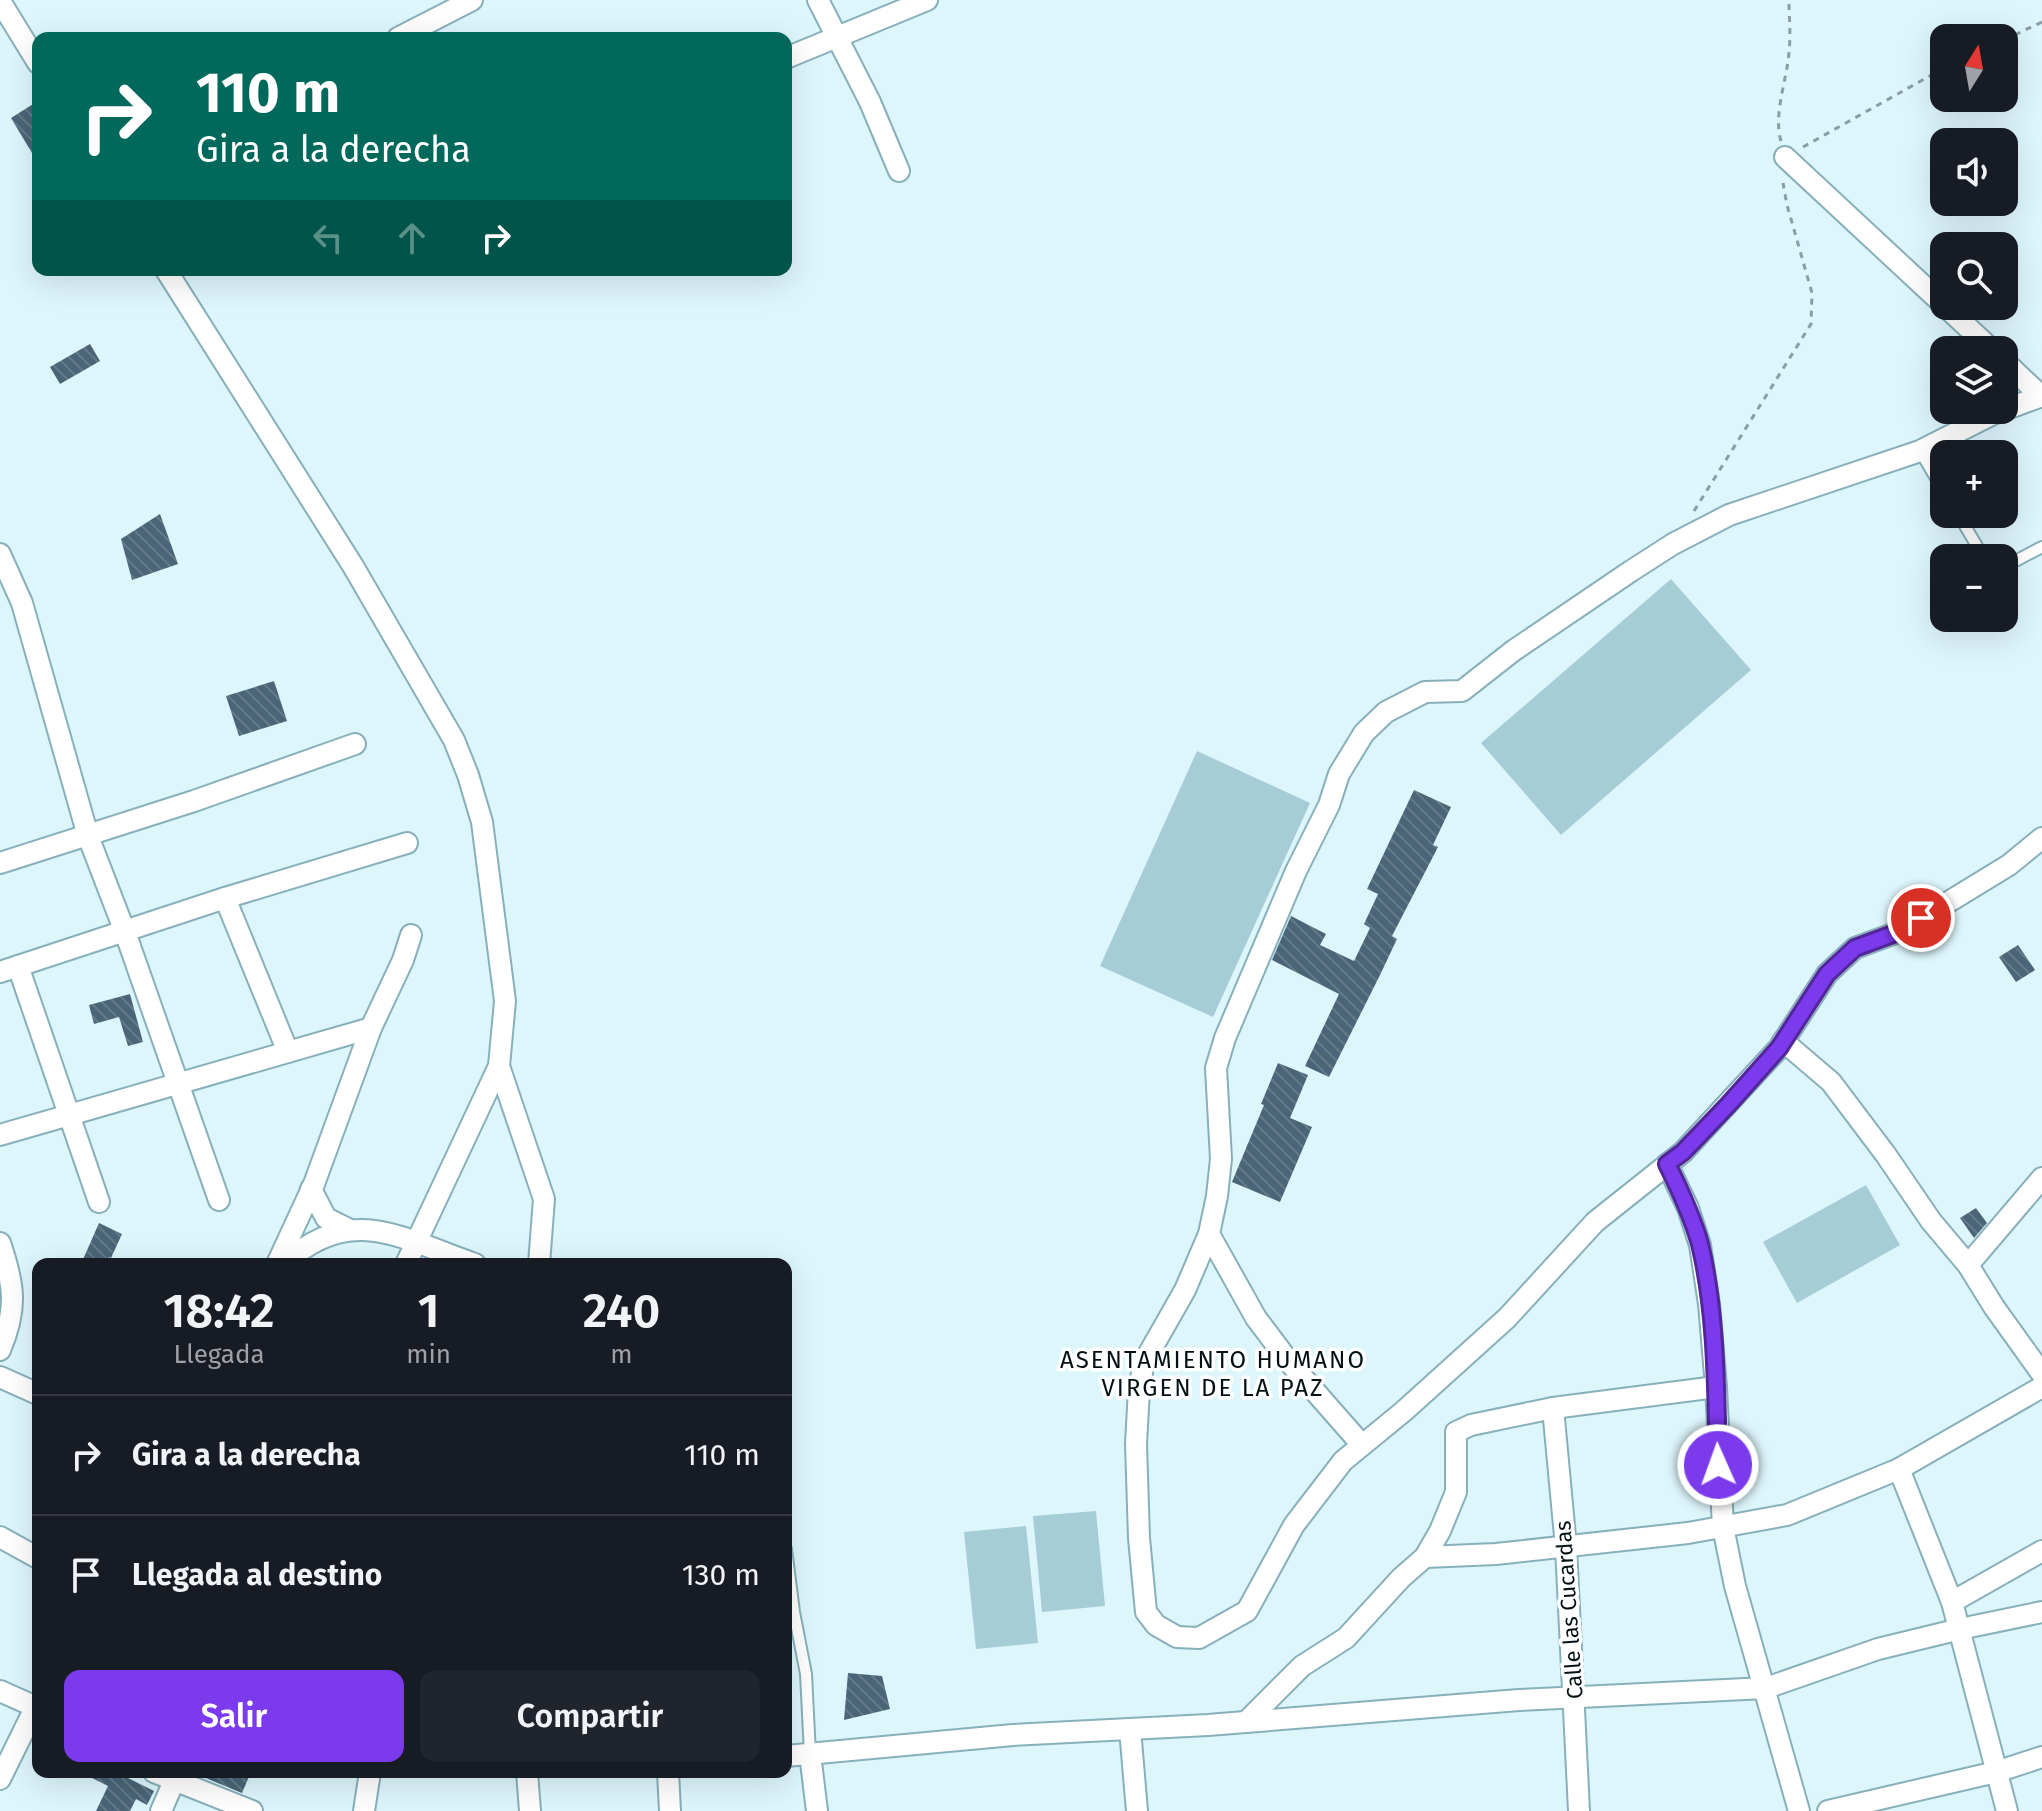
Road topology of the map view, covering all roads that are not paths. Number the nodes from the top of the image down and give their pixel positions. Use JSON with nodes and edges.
{"nodes":[{"id":1,"x":472,"y":0,"type":"edge"},
{"id":2,"x":818,"y":0,"type":"edge"},
{"id":3,"x":927,"y":0,"type":"edge"},
{"id":4,"x":0,"y":1,"type":"edge"},
{"id":5,"x":410,"y":32,"type":"edge"},
{"id":6,"x":837,"y":37,"type":"junction"},
{"id":7,"x":32,"y":53,"type":"edge"},
{"id":8,"x":792,"y":56,"type":"edge"},
{"id":9,"x":1785,"y":157,"type":"road end"},
{"id":10,"x":899,"y":171,"type":"dead end"},
{"id":11,"x":170,"y":276,"type":"edge"},
{"id":12,"x":1930,"y":293,"type":"edge"},
{"id":13,"x":1959,"y":320,"type":"edge"},
{"id":14,"x":1977,"y":336,"type":"edge"},
{"id":15,"x":2018,"y":374,"type":"edge"},
{"id":16,"x":2042,"y":396,"type":"edge"},
{"id":17,"x":1920,"y":451,"type":"junction"},
{"id":18,"x":1930,"y":468,"type":"edge"},
{"id":19,"x":2042,"y":547,"type":"edge"},
{"id":20,"x":0,"y":554,"type":"edge"},
{"id":21,"x":2018,"y":560,"type":"edge"},
{"id":22,"x":355,"y":744,"type":"dead end"},
{"id":23,"x":88,"y":836,"type":"junction"},
{"id":24,"x":2042,"y":838,"type":"edge"},
{"id":25,"x":407,"y":843,"type":"dead end"},
{"id":26,"x":0,"y":863,"type":"edge"},
{"id":27,"x":225,"y":898,"type":"junction"},
{"id":28,"x":125,"y":932,"type":"junction"},
{"id":29,"x":411,"y":935,"type":"dead end"},
{"id":30,"x":9,"y":969,"type":"edge"},
{"id":31,"x":371,"y":1028,"type":"junction"},
{"id":32,"x":1783,"y":1041,"type":"junction"},
{"id":33,"x":288,"y":1052,"type":"junction"},
{"id":34,"x":499,"y":1066,"type":"junction"},
{"id":35,"x":178,"y":1084,"type":"junction"},
{"id":36,"x":70,"y":1115,"type":"junction"},
{"id":37,"x":0,"y":1135,"type":"edge"},
{"id":38,"x":1667,"y":1164,"type":"junction"},
{"id":39,"x":2042,"y":1178,"type":"edge"},
{"id":40,"x":311,"y":1189,"type":"junction"},
{"id":41,"x":219,"y":1200,"type":"dead end"},
{"id":42,"x":99,"y":1202,"type":"dead end"},
{"id":43,"x":348,"y":1229,"type":"junction"},
{"id":44,"x":1209,"y":1234,"type":"junction"},
{"id":45,"x":0,"y":1243,"type":"edge"},
{"id":46,"x":415,"y":1243,"type":"junction"},
{"id":47,"x":280,"y":1258,"type":"edge"},
{"id":48,"x":290,"y":1258,"type":"edge"},
{"id":49,"x":409,"y":1258,"type":"edge"},
{"id":50,"x":458,"y":1258,"type":"edge"},
{"id":51,"x":539,"y":1258,"type":"edge"},
{"id":52,"x":1968,"y":1265,"type":"junction"},
{"id":53,"x":0,"y":1350,"type":"edge"},
{"id":54,"x":2042,"y":1374,"type":"edge"},
{"id":55,"x":0,"y":1377,"type":"edge"},
{"id":56,"x":1716,"y":1387,"type":"junction"},
{"id":57,"x":2042,"y":1387,"type":"edge"},
{"id":58,"x":32,"y":1391,"type":"edge"},
{"id":59,"x":1553,"y":1408,"type":"junction"},
{"id":60,"x":1362,"y":1445,"type":"junction"},
{"id":61,"x":1899,"y":1469,"type":"junction"},
{"id":62,"x":1723,"y":1527,"type":"junction"},
{"id":63,"x":0,"y":1537,"type":"edge"},
{"id":64,"x":1566,"y":1547,"type":"junction"},
{"id":65,"x":2042,"y":1551,"type":"edge"},
{"id":66,"x":32,"y":1555,"type":"edge"},
{"id":67,"x":1425,"y":1557,"type":"junction"},
{"id":68,"x":792,"y":1596,"type":"edge"},
{"id":69,"x":1952,"y":1602,"type":"junction"},
{"id":70,"x":2042,"y":1612,"type":"edge"},
{"id":71,"x":1960,"y":1629,"type":"junction"},
{"id":72,"x":1766,"y":1688,"type":"junction"},
{"id":73,"x":0,"y":1691,"type":"edge"},
{"id":74,"x":1575,"y":1699,"type":"junction"},
{"id":75,"x":32,"y":1712,"type":"edge"},
{"id":76,"x":32,"y":1720,"type":"edge"},
{"id":77,"x":1246,"y":1722,"type":"junction"},
{"id":78,"x":1130,"y":1729,"type":"junction"},
{"id":79,"x":810,"y":1754,"type":"junction"},
{"id":80,"x":792,"y":1756,"type":"edge"},
{"id":81,"x":2042,"y":1757,"type":"edge"},
{"id":82,"x":1996,"y":1772,"type":"junction"},
{"id":83,"x":175,"y":1778,"type":"edge"},
{"id":84,"x":180,"y":1778,"type":"edge"},
{"id":85,"x":369,"y":1778,"type":"edge"},
{"id":86,"x":527,"y":1778,"type":"edge"},
{"id":87,"x":668,"y":1778,"type":"edge"},
{"id":88,"x":0,"y":1779,"type":"edge"},
{"id":89,"x":161,"y":1811,"type":"edge"},
{"id":90,"x":252,"y":1811,"type":"edge"},
{"id":91,"x":364,"y":1811,"type":"edge"},
{"id":92,"x":530,"y":1811,"type":"edge"},
{"id":93,"x":670,"y":1811,"type":"edge"},
{"id":94,"x":817,"y":1811,"type":"edge"},
{"id":95,"x":1137,"y":1811,"type":"edge"},
{"id":96,"x":1579,"y":1811,"type":"edge"},
{"id":97,"x":1799,"y":1811,"type":"edge"},
{"id":98,"x":1828,"y":1811,"type":"edge"},
{"id":99,"x":2007,"y":1811,"type":"edge"}],
"edges":[{"from":1,"to":5,"type":"street"},
{"from":2,"to":6,"type":"street"},
{"from":3,"to":6,"type":"street"},
{"from":4,"to":7,"type":"street"},
{"from":6,"to":8,"type":"street"},
{"from":6,"to":10,"type":"street"},
{"from":9,"to":12,"type":"street"},
{"from":11,"to":34,"type":"street"},
{"from":13,"to":14,"type":"street"},
{"from":15,"to":16,"type":"street"},
{"from":16,"to":17,"type":"street"},
{"from":17,"to":18,"type":"lane"},
{"from":17,"to":44,"type":"street"},
{"from":19,"to":21,"type":"lane"},
{"from":20,"to":23,"type":"street"},
{"from":22,"to":23,"type":"street"},
{"from":23,"to":26,"type":"street"},
{"from":23,"to":28,"type":"street"},
{"from":24,"to":32,"type":"street"},
{"from":25,"to":27,"type":"street"},
{"from":27,"to":28,"type":"street"},
{"from":27,"to":33,"type":"street"},
{"from":28,"to":30,"type":"street"},
{"from":28,"to":35,"type":"street"},
{"from":29,"to":31,"type":"street"},
{"from":30,"to":36,"type":"street"},
{"from":31,"to":33,"type":"street"},
{"from":31,"to":40,"type":"street"},
{"from":32,"to":38,"type":"street"},
{"from":32,"to":52,"type":"street"},
{"from":33,"to":35,"type":"street"},
{"from":34,"to":46,"type":"street"},
{"from":34,"to":51,"type":"street"},
{"from":35,"to":36,"type":"street"},
{"from":35,"to":41,"type":"street"},
{"from":36,"to":37,"type":"street"},
{"from":36,"to":42,"type":"street"},
{"from":38,"to":56,"type":"street"},
{"from":38,"to":60,"type":"street"},
{"from":39,"to":52,"type":"street"},
{"from":40,"to":43,"type":"street"},
{"from":40,"to":47,"type":"street"},
{"from":43,"to":46,"type":"street"},
{"from":43,"to":48,"type":"street"},
{"from":44,"to":60,"type":"street"},
{"from":44,"to":60,"type":"street"},
{"from":45,"to":53,"type":"street"},
{"from":46,"to":49,"type":"street"},
{"from":46,"to":50,"type":"street"},
{"from":52,"to":54,"type":"street"},
{"from":55,"to":58,"type":"street"},
{"from":56,"to":59,"type":"street"},
{"from":56,"to":62,"type":"street"},
{"from":57,"to":61,"type":"street"},
{"from":59,"to":64,"type":"street","name":"Calle las Cucardas"},
{"from":59,"to":67,"type":"street"},
{"from":61,"to":62,"type":"street"},
{"from":61,"to":69,"type":"street"},
{"from":62,"to":64,"type":"street"},
{"from":62,"to":72,"type":"street"},
{"from":63,"to":66,"type":"street"},
{"from":64,"to":67,"type":"street"},
{"from":64,"to":74,"type":"street","name":"Calle las Cucardas"},
{"from":65,"to":69,"type":"street"},
{"from":67,"to":77,"type":"street"},
{"from":68,"to":79,"type":"lane"},
{"from":69,"to":71,"type":"street"},
{"from":70,"to":71,"type":"street"},
{"from":71,"to":72,"type":"street"},
{"from":71,"to":82,"type":"street"},
{"from":72,"to":74,"type":"street"},
{"from":72,"to":97,"type":"street"},
{"from":73,"to":75,"type":"street"},
{"from":74,"to":77,"type":"street"},
{"from":74,"to":96,"type":"street","name":"Calle las Cucardas"},
{"from":76,"to":88,"type":"street"},
{"from":77,"to":78,"type":"street"},
{"from":78,"to":79,"type":"street"},
{"from":78,"to":95,"type":"street"},
{"from":79,"to":80,"type":"street"},
{"from":79,"to":94,"type":"street"},
{"from":81,"to":82,"type":"street"},
{"from":82,"to":98,"type":"street"},
{"from":82,"to":99,"type":"street"},
{"from":83,"to":89,"type":"street"},
{"from":84,"to":90,"type":"street"},
{"from":85,"to":91,"type":"street"},
{"from":86,"to":92,"type":"street"},
{"from":87,"to":93,"type":"street"}]}
